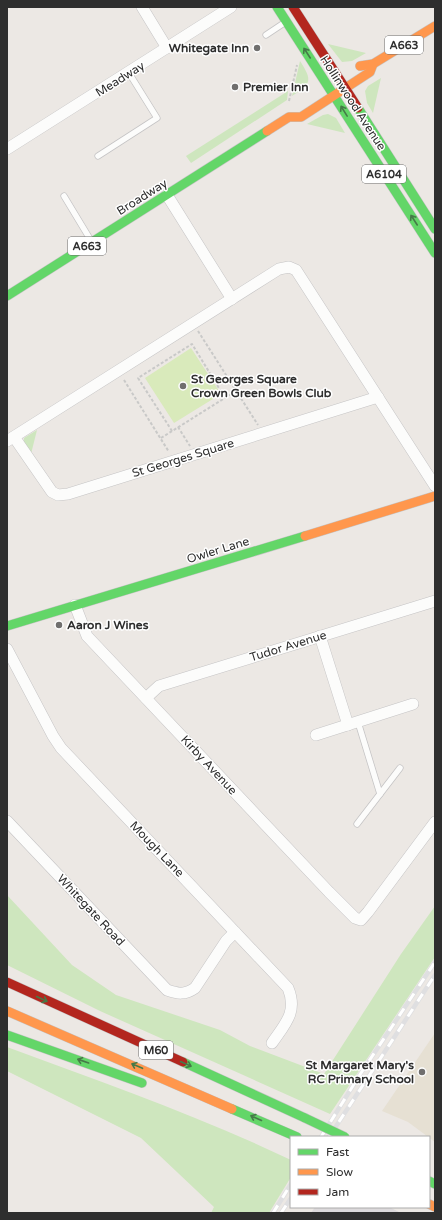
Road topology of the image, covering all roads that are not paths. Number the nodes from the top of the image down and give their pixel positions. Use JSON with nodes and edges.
{"nodes":[{"id":1,"x":142,"y":7,"type":"edge"},
{"id":2,"x":231,"y":7,"type":"edge"},
{"id":3,"x":277,"y":7,"type":"edge"},
{"id":4,"x":296,"y":10,"type":"edge"},
{"id":5,"x":287,"y":21,"type":"junction"},
{"id":6,"x":435,"y":26,"type":"edge"},
{"id":7,"x":266,"y":35,"type":"dead end"},
{"id":8,"x":168,"y":48,"type":"junction"},
{"id":9,"x":373,"y":64,"type":"junction"},
{"id":10,"x":129,"y":73,"type":"junction"},
{"id":11,"x":345,"y":74,"type":"junction"},
{"id":12,"x":324,"y":87,"type":"junction"},
{"id":13,"x":345,"y":89,"type":"junction"},
{"id":14,"x":334,"y":96,"type":"junction"},
{"id":15,"x":291,"y":104,"type":"road end"},
{"id":16,"x":289,"y":117,"type":"junction"},
{"id":17,"x":372,"y":129,"type":"junction"},
{"id":18,"x":360,"y":137,"type":"junction"},
{"id":19,"x":7,"y":149,"type":"edge"},
{"id":20,"x":98,"y":156,"type":"dead end"},
{"id":21,"x":167,"y":195,"type":"junction"},
{"id":22,"x":64,"y":196,"type":"dead end"},
{"id":23,"x":435,"y":229,"type":"edge"},
{"id":24,"x":92,"y":242,"type":"junction"},
{"id":25,"x":435,"y":253,"type":"edge"},
{"id":26,"x":7,"y":296,"type":"edge"},
{"id":27,"x":232,"y":299,"type":"junction"},
{"id":28,"x":378,"y":397,"type":"junction"},
{"id":29,"x":10,"y":439,"type":"edge"},
{"id":30,"x":435,"y":486,"type":"edge"},
{"id":31,"x":435,"y":496,"type":"edge"},
{"id":32,"x":435,"y":601,"type":"edge"},
{"id":33,"x":75,"y":605,"type":"junction"},
{"id":34,"x":7,"y":626,"type":"edge"},
{"id":35,"x":320,"y":636,"type":"junction"},
{"id":36,"x":7,"y":649,"type":"edge"},
{"id":37,"x":146,"y":698,"type":"junction"},
{"id":38,"x":413,"y":704,"type":"dead end"},
{"id":39,"x":353,"y":724,"type":"junction"},
{"id":40,"x":316,"y":736,"type":"dead end"},
{"id":41,"x":400,"y":768,"type":"dead end"},
{"id":42,"x":380,"y":794,"type":"junction"},
{"id":43,"x":435,"y":822,"type":"edge"},
{"id":44,"x":357,"y":824,"type":"dead end"},
{"id":45,"x":9,"y":826,"type":"edge"},
{"id":46,"x":236,"y":932,"type":"junction"},
{"id":47,"x":7,"y":982,"type":"edge"},
{"id":48,"x":7,"y":1011,"type":"edge"},
{"id":49,"x":7,"y":1036,"type":"edge"},
{"id":50,"x":272,"y":1043,"type":"dead end"},
{"id":51,"x":149,"y":1086,"type":"dead end"},
{"id":52,"x":294,"y":1135,"type":"edge"},
{"id":53,"x":343,"y":1136,"type":"edge"}],
"edges":[{"from":1,"to":8,"type":"street"},
{"from":2,"to":8,"type":"street","name":"Meadway"},
{"from":3,"to":5,"type":"main road","name":"Hollinwood Avenue","number":"A6104"},
{"from":4,"to":5,"type":"lane"},
{"from":4,"to":11,"type":"main road","name":"Hollinwood Avenue","number":"A6104"},
{"from":5,"to":7,"type":"lane"},
{"from":12,"to":5,"type":"main road","name":"Hollinwood Avenue","number":"A6104","one_way":true},
{"from":6,"to":9,"type":"main road","name":"Broadway","number":"A663"},
{"from":8,"to":10,"type":"street","name":"Meadway"},
{"from":9,"to":11,"type":"main road","name":"Broadway","number":"A663"},
{"from":9,"to":13,"type":"main road","name":"Broadway","number":"A663"},
{"from":10,"to":19,"type":"street","name":"Meadway"},
{"from":10,"to":20,"type":"lane"},
{"from":11,"to":12,"type":"main road","name":"Broadway","number":"A663"},
{"from":11,"to":13,"type":"main road","name":"Hollinwood Avenue","number":"A6104"},
{"from":12,"to":14,"type":"main road","name":"Hollinwood Avenue","number":"A6104"},
{"from":13,"to":14,"type":"main road","name":"Broadway","number":"A663"},
{"from":13,"to":17,"type":"main road","name":"Hollinwood Avenue","number":"A6104"},
{"from":14,"to":16,"type":"main road","name":"Broadway","number":"A663"},
{"from":18,"to":14,"type":"main road","name":"Hollinwood Avenue","number":"A6104","one_way":true},
{"from":15,"to":16,"type":"main road"},
{"from":16,"to":21,"type":"main road","name":"Broadway","number":"A663"},
{"from":17,"to":18,"type":"main road"},
{"from":17,"to":23,"type":"main road","name":"Hollinwood Avenue","number":"A6104"},
{"from":25,"to":18,"type":"main road","name":"Hollinwood Avenue","number":"A6104","one_way":true},
{"from":21,"to":24,"type":"main road","name":"Broadway","number":"A663"},
{"from":21,"to":27,"type":"street"},
{"from":22,"to":24,"type":"lane"},
{"from":24,"to":26,"type":"main road","name":"Broadway","number":"A663"},
{"from":27,"to":28,"type":"street","name":"St Georges Square"},
{"from":27,"to":29,"type":"street","name":"St Georges Square"},
{"from":28,"to":29,"type":"street","name":"St Georges Square"},
{"from":28,"to":30,"type":"street","name":"St Georges Square"},
{"from":31,"to":33,"type":"main road","name":"Owler Lane"},
{"from":32,"to":35,"type":"street","name":"Tudor Avenue"},
{"from":33,"to":34,"type":"main road","name":"Owler Lane"},
{"from":33,"to":37,"type":"street","name":"Kirby Avenue"},
{"from":35,"to":37,"type":"street","name":"Tudor Avenue"},
{"from":35,"to":39,"type":"street"},
{"from":36,"to":46,"type":"street","name":"Mough Lane"},
{"from":37,"to":43,"type":"street","name":"Kirby Avenue"},
{"from":38,"to":39,"type":"street"},
{"from":39,"to":40,"type":"street"},
{"from":39,"to":42,"type":"lane"},
{"from":41,"to":42,"type":"lane"},
{"from":42,"to":44,"type":"lane"},
{"from":45,"to":46,"type":"street","name":"Whitegate Road"},
{"from":46,"to":50,"type":"street","name":"Mough Lane"},
{"from":47,"to":53,"type":"main road","number":"M60","one_way":true,"bridge":true},
{"from":52,"to":48,"type":"main road","number":"M60","one_way":true},
{"from":51,"to":49,"type":"main road","one_way":true}]}
